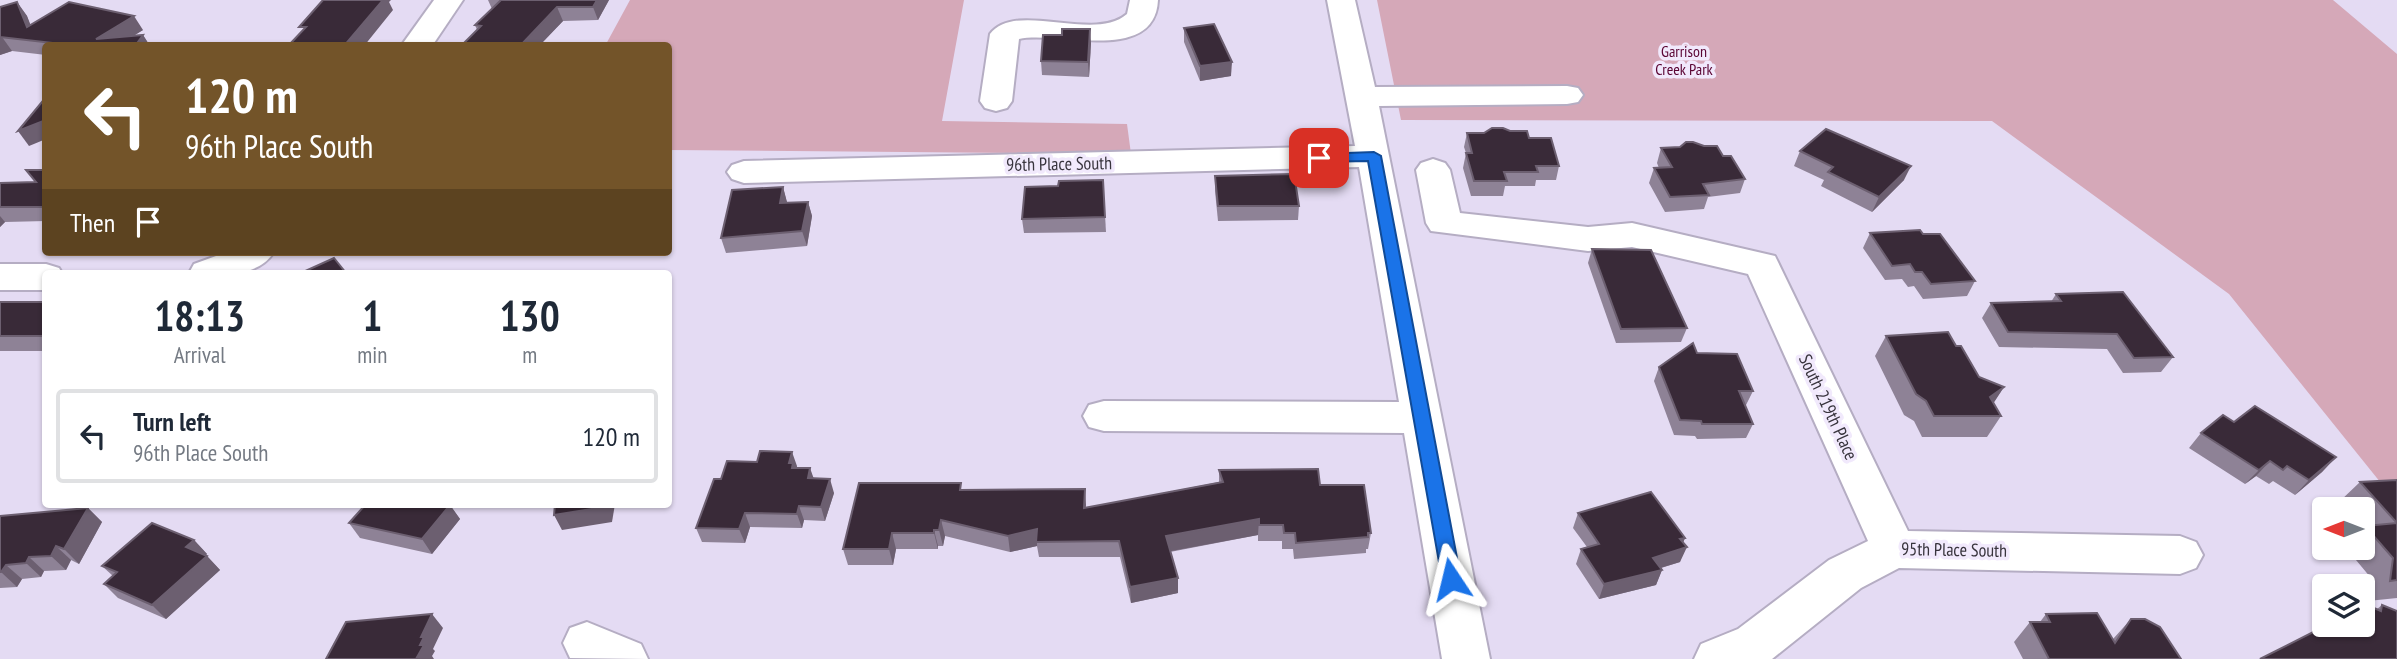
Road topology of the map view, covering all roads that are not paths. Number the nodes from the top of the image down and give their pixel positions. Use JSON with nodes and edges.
{"nodes":[{"id":1,"x":449,"y":0,"type":"edge"},
{"id":2,"x":1144,"y":0,"type":"edge"},
{"id":3,"x":1341,"y":0,"type":"edge"},
{"id":4,"x":419,"y":42,"type":"edge"},
{"id":5,"x":1567,"y":95,"type":"dead end"},
{"id":6,"x":1362,"y":97,"type":"junction"},
{"id":7,"x":996,"y":101,"type":"dead end"},
{"id":8,"x":1374,"y":156,"type":"junction"},
{"id":9,"x":1433,"y":170,"type":"dead end"},
{"id":10,"x":744,"y":172,"type":"dead end"},
{"id":11,"x":249,"y":256,"type":"edge"},
{"id":12,"x":219,"y":270,"type":"edge"},
{"id":13,"x":0,"y":277,"type":"edge"},
{"id":14,"x":42,"y":277,"type":"edge"},
{"id":15,"x":1104,"y":416,"type":"dead end"},
{"id":16,"x":1422,"y":418,"type":"junction"},
{"id":17,"x":1894,"y":549,"type":"junction"},
{"id":18,"x":2180,"y":555,"type":"dead end"},
{"id":19,"x":1466,"y":659,"type":"edge"},
{"id":20,"x":1718,"y":659,"type":"edge"}],
"edges":[{"from":1,"to":4,"type":"street"},
{"from":2,"to":7,"type":"street"},
{"from":3,"to":6,"type":"street"},
{"from":5,"to":6,"type":"street"},
{"from":6,"to":8,"type":"street"},
{"from":8,"to":10,"type":"street","name":"96th Place South"},
{"from":8,"to":16,"type":"street"},
{"from":9,"to":17,"type":"street","name":"South 219th Place"},
{"from":11,"to":12,"type":"street"},
{"from":13,"to":14,"type":"street"},
{"from":15,"to":16,"type":"street"},
{"from":16,"to":19,"type":"street"},
{"from":17,"to":18,"type":"street","name":"95th Place South"},
{"from":17,"to":20,"type":"street","name":"95th Place South"}]}
